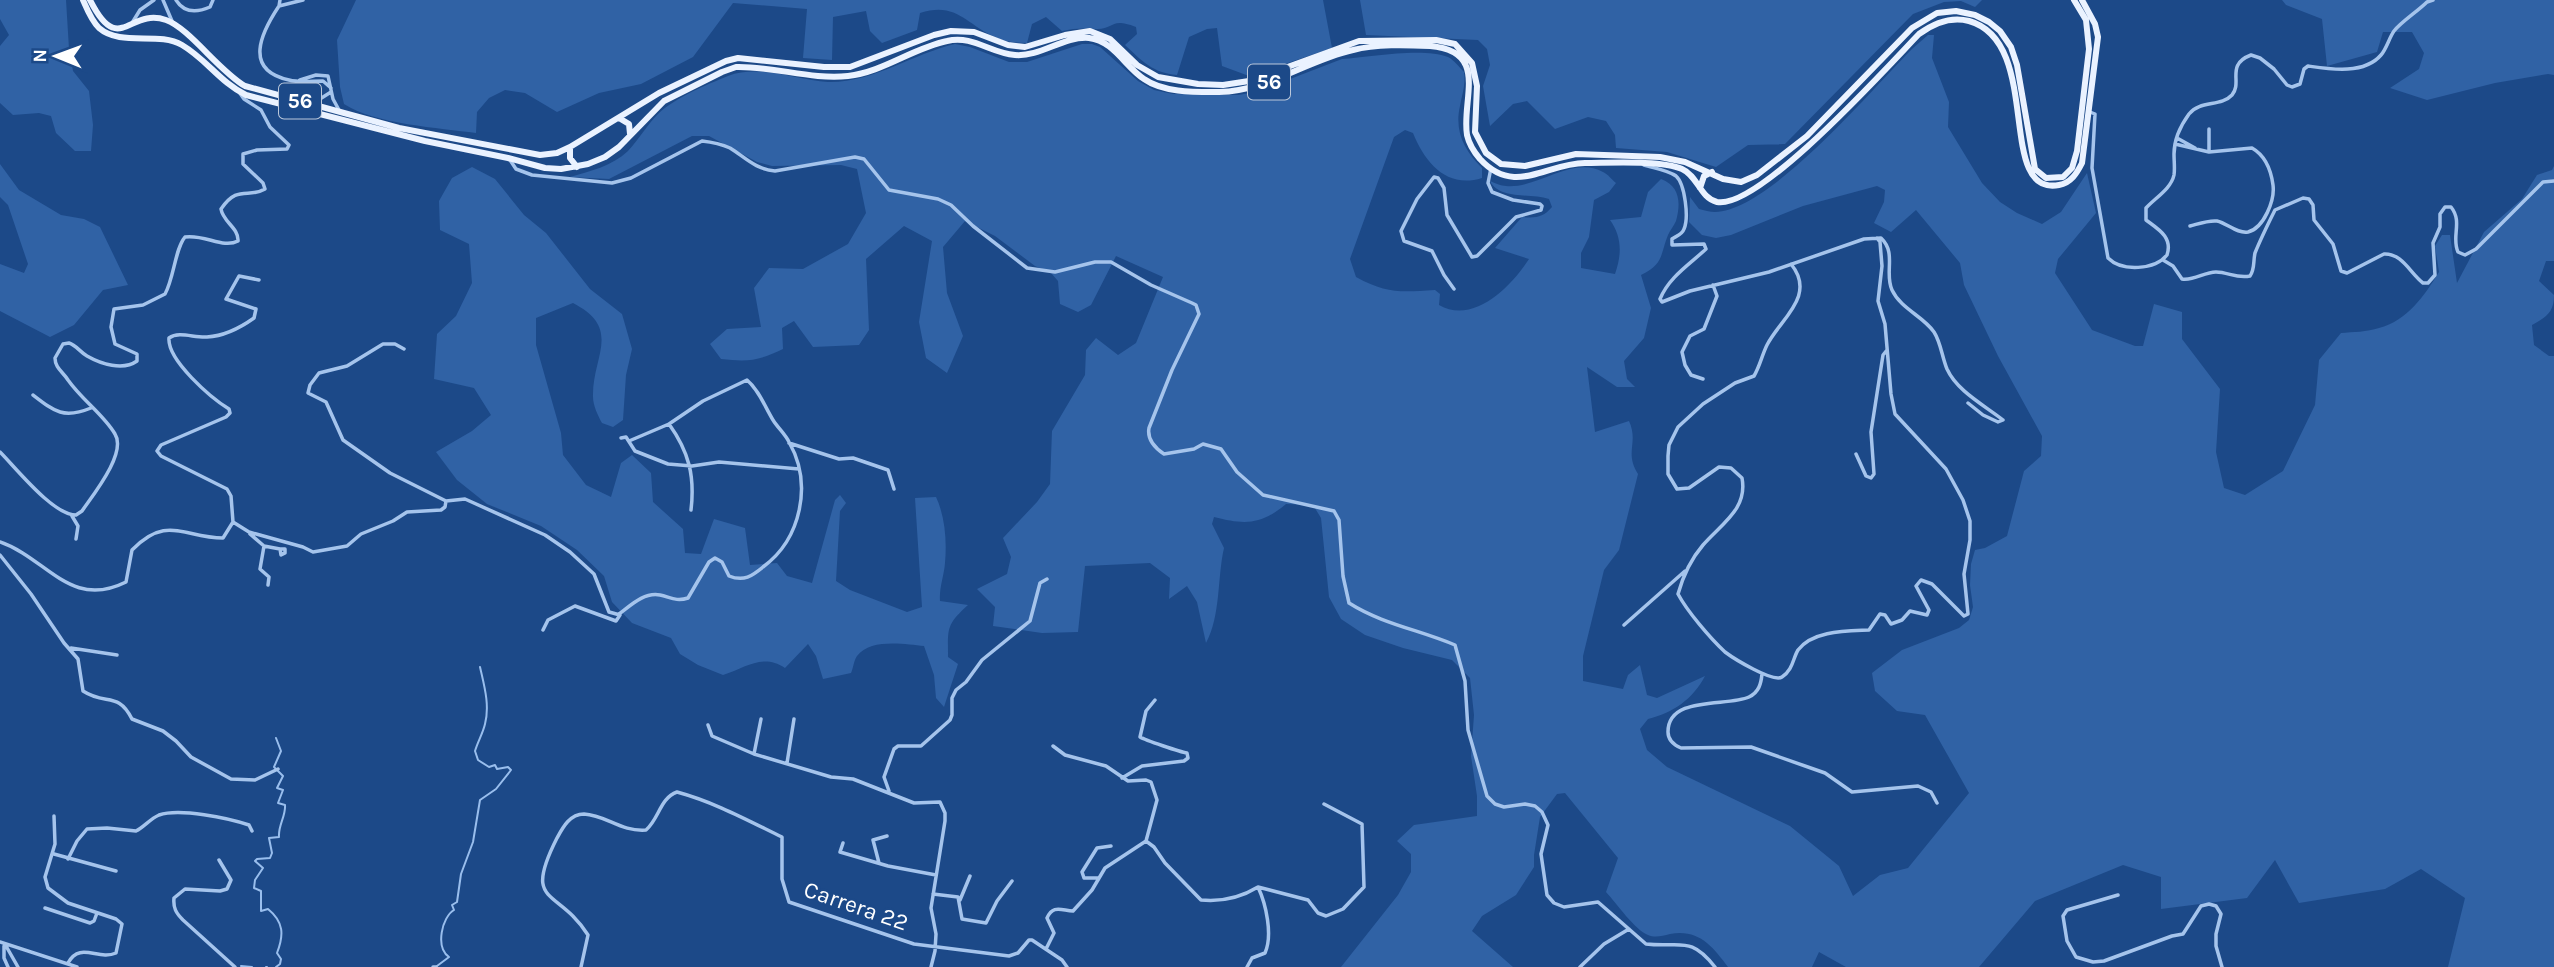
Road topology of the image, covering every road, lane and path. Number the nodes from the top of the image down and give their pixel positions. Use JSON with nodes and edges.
{"nodes":[{"id":1,"x":83,"y":0,"type":"edge"},
{"id":2,"x":90,"y":0,"type":"edge"},
{"id":3,"x":154,"y":0,"type":"edge"},
{"id":4,"x":163,"y":0,"type":"edge"},
{"id":5,"x":176,"y":0,"type":"edge"},
{"id":6,"x":213,"y":0,"type":"edge"},
{"id":7,"x":280,"y":0,"type":"edge"},
{"id":8,"x":303,"y":0,"type":"edge"},
{"id":9,"x":2074,"y":0,"type":"edge"},
{"id":10,"x":2082,"y":0,"type":"edge"},
{"id":11,"x":2433,"y":0,"type":"edge"},
{"id":12,"x":279,"y":6,"type":"junction"},
{"id":13,"x":143,"y":20,"type":"junction"},
{"id":14,"x":171,"y":22,"type":"junction"},
{"id":15,"x":132,"y":24,"type":"junction"},
{"id":16,"x":144,"y":37,"type":"junction"},
{"id":17,"x":166,"y":39,"type":"junction"},
{"id":18,"x":331,"y":90,"type":"junction"},
{"id":19,"x":239,"y":91,"type":"junction"},
{"id":20,"x":312,"y":104,"type":"junction"},
{"id":21,"x":340,"y":111,"type":"junction"},
{"id":22,"x":2090,"y":112,"type":"junction"},
{"id":23,"x":619,"y":118,"type":"junction"},
{"id":24,"x":2209,"y":129,"type":"dead end"},
{"id":25,"x":630,"y":135,"type":"junction"},
{"id":26,"x":2177,"y":138,"type":"junction"},
{"id":27,"x":2175,"y":144,"type":"junction"},
{"id":28,"x":570,"y":147,"type":"junction"},
{"id":29,"x":2196,"y":149,"type":"junction"},
{"id":30,"x":2208,"y":152,"type":"junction"},
{"id":31,"x":508,"y":158,"type":"junction"},
{"id":32,"x":1639,"y":164,"type":"junction"},
{"id":33,"x":577,"y":167,"type":"junction"},
{"id":34,"x":1492,"y":168,"type":"junction"},
{"id":35,"x":1712,"y":172,"type":"junction"},
{"id":36,"x":2554,"y":181,"type":"edge"},
{"id":37,"x":1734,"y":182,"type":"junction"},
{"id":38,"x":1700,"y":188,"type":"junction"},
{"id":39,"x":1736,"y":198,"type":"junction"},
{"id":40,"x":2190,"y":226,"type":"dead end"},
{"id":41,"x":1877,"y":238,"type":"junction"},
{"id":42,"x":2164,"y":260,"type":"junction"},
{"id":43,"x":1791,"y":264,"type":"junction"},
{"id":44,"x":259,"y":280,"type":"dead end"},
{"id":45,"x":1713,"y":285,"type":"junction"},
{"id":46,"x":1454,"y":289,"type":"dead end"},
{"id":47,"x":404,"y":349,"type":"dead end"},
{"id":48,"x":1887,"y":350,"type":"junction"},
{"id":49,"x":1703,"y":379,"type":"dead end"},
{"id":50,"x":33,"y":396,"type":"dead end"},
{"id":51,"x":1968,"y":403,"type":"dead end"},
{"id":52,"x":90,"y":408,"type":"junction"},
{"id":53,"x":669,"y":424,"type":"junction"},
{"id":54,"x":621,"y":438,"type":"dead end"},
{"id":55,"x":629,"y":441,"type":"junction"},
{"id":56,"x":789,"y":443,"type":"junction"},
{"id":57,"x":0,"y":452,"type":"edge"},
{"id":58,"x":1856,"y":454,"type":"dead end"},
{"id":59,"x":692,"y":467,"type":"junction"},
{"id":60,"x":799,"y":469,"type":"junction"},
{"id":61,"x":894,"y":489,"type":"dead end"},
{"id":62,"x":446,"y":501,"type":"junction"},
{"id":63,"x":691,"y":510,"type":"dead end"},
{"id":64,"x":72,"y":516,"type":"junction"},
{"id":65,"x":233,"y":522,"type":"junction"},
{"id":66,"x":249,"y":532,"type":"junction"},
{"id":67,"x":76,"y":539,"type":"dead end"},
{"id":68,"x":0,"y":542,"type":"edge"},
{"id":69,"x":264,"y":547,"type":"junction"},
{"id":70,"x":280,"y":549,"type":"dead end"},
{"id":71,"x":0,"y":555,"type":"edge"},
{"id":72,"x":1687,"y":569,"type":"junction"},
{"id":73,"x":1047,"y":579,"type":"dead end"},
{"id":74,"x":268,"y":585,"type":"dead end"},
{"id":75,"x":620,"y":614,"type":"junction"},
{"id":76,"x":1624,"y":625,"type":"dead end"},
{"id":77,"x":542,"y":630,"type":"dead end"},
{"id":78,"x":69,"y":648,"type":"junction"},
{"id":79,"x":117,"y":655,"type":"dead end"},
{"id":80,"x":1762,"y":674,"type":"junction"},
{"id":81,"x":1155,"y":700,"type":"dead end"},
{"id":82,"x":761,"y":719,"type":"dead end"},
{"id":83,"x":794,"y":719,"type":"dead end"},
{"id":84,"x":708,"y":725,"type":"dead end"},
{"id":85,"x":1053,"y":746,"type":"dead end"},
{"id":86,"x":754,"y":754,"type":"junction"},
{"id":87,"x":787,"y":763,"type":"junction"},
{"id":88,"x":278,"y":769,"type":"dead end"},
{"id":89,"x":1122,"y":778,"type":"junction"},
{"id":90,"x":890,"y":793,"type":"junction"},
{"id":91,"x":1937,"y":803,"type":"dead end"},
{"id":92,"x":1324,"y":804,"type":"dead end"},
{"id":93,"x":54,"y":816,"type":"dead end"},
{"id":94,"x":252,"y":831,"type":"dead end"},
{"id":95,"x":887,"y":836,"type":"dead end"},
{"id":96,"x":1146,"y":841,"type":"junction"},
{"id":97,"x":843,"y":844,"type":"dead end"},
{"id":98,"x":1111,"y":846,"type":"dead end"},
{"id":99,"x":53,"y":854,"type":"junction"},
{"id":100,"x":68,"y":859,"type":"junction"},
{"id":101,"x":219,"y":860,"type":"dead end"},
{"id":102,"x":879,"y":863,"type":"junction"},
{"id":103,"x":116,"y":872,"type":"dead end"},
{"id":104,"x":936,"y":875,"type":"junction"},
{"id":105,"x":970,"y":876,"type":"dead end"},
{"id":106,"x":1099,"y":878,"type":"junction"},
{"id":107,"x":1012,"y":881,"type":"dead end"},
{"id":108,"x":1258,"y":887,"type":"junction"},
{"id":109,"x":933,"y":894,"type":"junction"},
{"id":110,"x":2119,"y":895,"type":"dead end"},
{"id":111,"x":960,"y":900,"type":"junction"},
{"id":112,"x":45,"y":908,"type":"dead end"},
{"id":113,"x":97,"y":914,"type":"junction"},
{"id":114,"x":1629,"y":929,"type":"junction"},
{"id":115,"x":2,"y":943,"type":"edge"},
{"id":116,"x":936,"y":947,"type":"junction"},
{"id":117,"x":1046,"y":949,"type":"junction"},
{"id":118,"x":68,"y":963,"type":"junction"},
{"id":119,"x":8,"y":967,"type":"edge"},
{"id":120,"x":18,"y":967,"type":"edge"},
{"id":121,"x":77,"y":967,"type":"edge"},
{"id":122,"x":235,"y":967,"type":"edge"},
{"id":123,"x":581,"y":967,"type":"edge"},
{"id":124,"x":931,"y":967,"type":"edge"},
{"id":125,"x":1067,"y":967,"type":"edge"},
{"id":126,"x":1247,"y":967,"type":"edge"},
{"id":127,"x":1580,"y":967,"type":"edge"},
{"id":128,"x":1715,"y":967,"type":"edge"},
{"id":129,"x":2222,"y":967,"type":"edge"}],
"edges":[{"from":1,"to":16,"type":"main road","number":"56"},
{"from":2,"to":15,"type":"main road"},
{"from":3,"to":15,"type":"street"},
{"from":4,"to":14,"type":"street"},
{"from":5,"to":6,"type":"street"},
{"from":7,"to":12,"type":"street"},
{"from":8,"to":12,"type":"street"},
{"from":9,"to":37,"type":"main road"},
{"from":10,"to":22,"type":"main road"},
{"from":11,"to":26,"type":"street"},
{"from":12,"to":18,"type":"street"},
{"from":13,"to":14,"type":"main road"},
{"from":13,"to":15,"type":"main road"},
{"from":13,"to":16,"type":"main road"},
{"from":14,"to":17,"type":"main road"},
{"from":14,"to":20,"type":"main road","number":"56"},
{"from":16,"to":17,"type":"main road","number":"56"},
{"from":17,"to":19,"type":"main road","number":"56"},
{"from":18,"to":20,"type":"street"},
{"from":18,"to":21,"type":"street"},
{"from":19,"to":31,"type":"main road","number":"56"},
{"from":19,"to":52,"type":"street"},
{"from":20,"to":21,"type":"main road","number":"56"},
{"from":21,"to":28,"type":"main road","number":"56"},
{"from":22,"to":39,"type":"main road"},
{"from":22,"to":42,"type":"street"},
{"from":23,"to":25,"type":"main road"},
{"from":23,"to":28,"type":"main road","number":"56"},
{"from":23,"to":35,"type":"main road","number":"56"},
{"from":24,"to":30,"type":"street"},
{"from":25,"to":33,"type":"main road","number":"56"},
{"from":25,"to":34,"type":"main road","number":"56"},
{"from":26,"to":27,"type":"street"},
{"from":26,"to":29,"type":"street"},
{"from":27,"to":29,"type":"street"},
{"from":27,"to":42,"type":"street"},
{"from":28,"to":33,"type":"main road"},
{"from":29,"to":30,"type":"street"},
{"from":30,"to":40,"type":"street"},
{"from":31,"to":33,"type":"main road","number":"56"},
{"from":31,"to":114,"type":"street"},
{"from":32,"to":34,"type":"main road"},
{"from":32,"to":38,"type":"main road"},
{"from":32,"to":45,"type":"street"},
{"from":34,"to":46,"type":"street"},
{"from":35,"to":37,"type":"main road","number":"56"},
{"from":35,"to":38,"type":"main road"},
{"from":36,"to":42,"type":"street"},
{"from":37,"to":39,"type":"main road"},
{"from":38,"to":39,"type":"main road"},
{"from":41,"to":43,"type":"street"},
{"from":41,"to":48,"type":"street"},
{"from":41,"to":51,"type":"street"},
{"from":43,"to":45,"type":"street"},
{"from":43,"to":72,"type":"street"},
{"from":44,"to":65,"type":"street"},
{"from":45,"to":49,"type":"street"},
{"from":47,"to":62,"type":"street"},
{"from":48,"to":58,"type":"street"},
{"from":48,"to":80,"type":"street"},
{"from":50,"to":52,"type":"street"},
{"from":52,"to":64,"type":"street"},
{"from":53,"to":55,"type":"street"},
{"from":53,"to":56,"type":"street"},
{"from":53,"to":59,"type":"street"},
{"from":54,"to":55,"type":"street"},
{"from":55,"to":59,"type":"street"},
{"from":56,"to":60,"type":"street"},
{"from":56,"to":61,"type":"street"},
{"from":57,"to":64,"type":"street"},
{"from":59,"to":60,"type":"street"},
{"from":59,"to":63,"type":"street"},
{"from":60,"to":75,"type":"street"},
{"from":62,"to":66,"type":"street"},
{"from":62,"to":75,"type":"street"},
{"from":64,"to":67,"type":"street"},
{"from":65,"to":66,"type":"street"},
{"from":65,"to":68,"type":"street"},
{"from":66,"to":69,"type":"street"},
{"from":69,"to":70,"type":"street"},
{"from":69,"to":74,"type":"street"},
{"from":71,"to":78,"type":"street"},
{"from":72,"to":76,"type":"street"},
{"from":72,"to":80,"type":"street"},
{"from":73,"to":90,"type":"street"},
{"from":75,"to":77,"type":"street"},
{"from":78,"to":79,"type":"street"},
{"from":78,"to":88,"type":"street"},
{"from":80,"to":91,"type":"street"},
{"from":81,"to":89,"type":"street"},
{"from":82,"to":86,"type":"street"},
{"from":83,"to":87,"type":"street"},
{"from":84,"to":86,"type":"street"},
{"from":85,"to":89,"type":"street"},
{"from":86,"to":87,"type":"street"},
{"from":87,"to":90,"type":"street"},
{"from":89,"to":96,"type":"street"},
{"from":90,"to":104,"type":"street"},
{"from":92,"to":108,"type":"street"},
{"from":93,"to":99,"type":"street"},
{"from":94,"to":100,"type":"street"},
{"from":95,"to":102,"type":"street"},
{"from":96,"to":106,"type":"street"},
{"from":96,"to":108,"type":"street"},
{"from":97,"to":102,"type":"street"},
{"from":98,"to":106,"type":"street"},
{"from":99,"to":100,"type":"street"},
{"from":99,"to":113,"type":"street"},
{"from":100,"to":103,"type":"street"},
{"from":101,"to":122,"type":"street"},
{"from":102,"to":104,"type":"street"},
{"from":104,"to":109,"type":"street"},
{"from":105,"to":111,"type":"street"},
{"from":106,"to":117,"type":"street"},
{"from":107,"to":111,"type":"street"},
{"from":108,"to":126,"type":"street"},
{"from":109,"to":111,"type":"street"},
{"from":109,"to":116,"type":"street"},
{"from":110,"to":129,"type":"street"},
{"from":112,"to":113,"type":"street"},
{"from":113,"to":118,"type":"street"},
{"from":114,"to":127,"type":"street"},
{"from":114,"to":128,"type":"street"},
{"from":115,"to":118,"type":"street"},
{"from":115,"to":119,"type":"street"},
{"from":115,"to":120,"type":"street"},
{"from":116,"to":117,"type":"street","name":"Carrera 22"},
{"from":116,"to":123,"type":"street","name":"Carrera 22"},
{"from":116,"to":124,"type":"street"},
{"from":117,"to":125,"type":"street"},
{"from":118,"to":121,"type":"street"}]}
